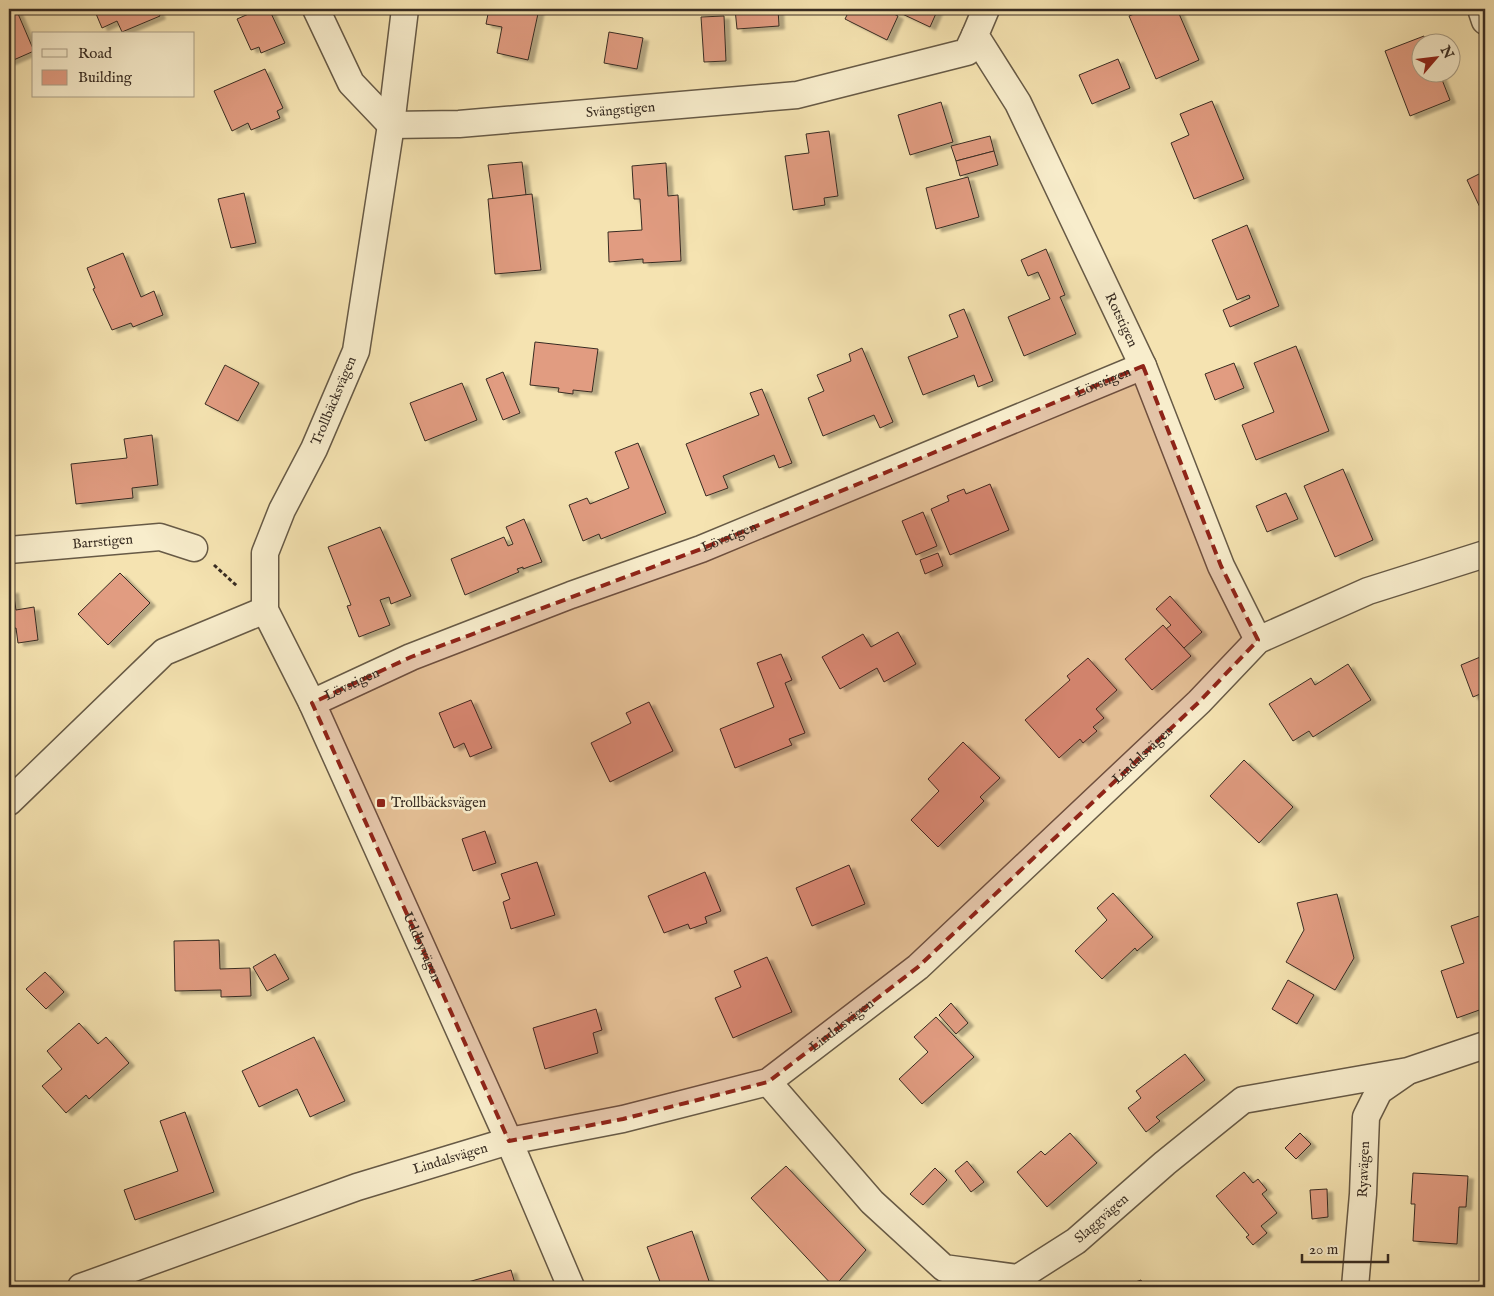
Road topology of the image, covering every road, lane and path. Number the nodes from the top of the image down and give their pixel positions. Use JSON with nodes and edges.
{"nodes":[{"id":1,"x":316,"y":9,"type":"edge"},
{"id":2,"x":405,"y":9,"type":"edge"},
{"id":3,"x":986,"y":9,"type":"edge"},
{"id":4,"x":1481,"y":9,"type":"edge"},
{"id":5,"x":1485,"y":21,"type":"edge"},
{"id":6,"x":975,"y":36,"type":"junction"},
{"id":7,"x":392,"y":125,"type":"junction"},
{"id":8,"x":1143,"y":366,"type":"junction"},
{"id":9,"x":194,"y":548,"type":"joint"},
{"id":10,"x":9,"y":550,"type":"edge"},
{"id":11,"x":1485,"y":554,"type":"edge"},
{"id":12,"x":265,"y":610,"type":"junction"},
{"id":13,"x":1258,"y":640,"type":"junction"},
{"id":14,"x":312,"y":703,"type":"junction"},
{"id":15,"x":9,"y":802,"type":"edge"},
{"id":16,"x":1485,"y":1045,"type":"edge"},
{"id":17,"x":1408,"y":1070,"type":"junction"},
{"id":18,"x":768,"y":1082,"type":"junction"},
{"id":19,"x":509,"y":1141,"type":"junction"},
{"id":20,"x":82,"y":1287,"type":"edge"},
{"id":21,"x":570,"y":1287,"type":"edge"},
{"id":22,"x":1355,"y":1287,"type":"edge"}],
"edges":[{"from":1,"to":7,"type":"street"},
{"from":2,"to":7,"type":"street","name":"Trollbäcksvägen"},
{"from":3,"to":6,"type":"street"},
{"from":4,"to":5,"type":"street"},
{"from":6,"to":7,"type":"street","name":"Svängstigen"},
{"from":6,"to":8,"type":"street","name":"Rotstigen"},
{"from":7,"to":12,"type":"street","name":"Trollbäcksvägen"},
{"from":8,"to":13,"type":"street","name":"Rotstigen"},
{"from":8,"to":14,"type":"street","name":"Lövstigen"},
{"from":9,"to":10,"type":"street","name":"Barrstigen"},
{"from":9,"to":12,"type":"path"},
{"from":11,"to":13,"type":"street","name":"Lindalsvägen"},
{"from":12,"to":14,"type":"street","name":"Uddbyvägen"},
{"from":12,"to":15,"type":"street"},
{"from":13,"to":18,"type":"street","name":"Lindalsvägen"},
{"from":14,"to":19,"type":"street","name":"Uddbyvägen"},
{"from":16,"to":17,"type":"street","name":"Slaggvägen"},
{"from":17,"to":18,"type":"street","name":"Slaggvägen"},
{"from":17,"to":22,"type":"street","name":"Ryavägen"},
{"from":18,"to":19,"type":"street","name":"Lindalsvägen"},
{"from":19,"to":20,"type":"street","name":"Lindalsvägen"},
{"from":19,"to":21,"type":"street","name":"Uddbyvägen"}]}
